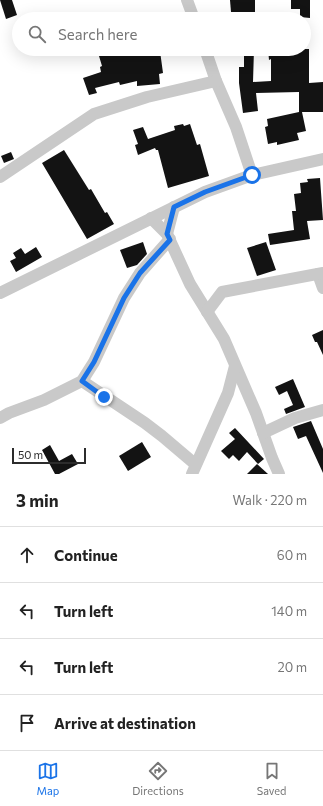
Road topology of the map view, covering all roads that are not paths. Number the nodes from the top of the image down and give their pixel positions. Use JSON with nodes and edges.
{"nodes":[{"id":1,"x":187,"y":0,"type":"edge"},
{"id":2,"x":191,"y":12,"type":"edge"},
{"id":3,"x":207,"y":56,"type":"edge"},
{"id":4,"x":216,"y":81,"type":"junction"},
{"id":5,"x":323,"y":158,"type":"edge"},
{"id":6,"x":252,"y":175,"type":"junction"},
{"id":7,"x":0,"y":177,"type":"edge"},
{"id":8,"x":174,"y":207,"type":"junction"},
{"id":9,"x":151,"y":218,"type":"junction"},
{"id":10,"x":168,"y":236,"type":"junction"},
{"id":11,"x":320,"y":274,"type":"edge"},
{"id":12,"x":323,"y":288,"type":"edge"},
{"id":13,"x":0,"y":293,"type":"edge"},
{"id":14,"x":207,"y":312,"type":"junction"},
{"id":15,"x":236,"y":366,"type":"junction"},
{"id":16,"x":82,"y":381,"type":"junction"},
{"id":17,"x":323,"y":410,"type":"edge"},
{"id":18,"x":0,"y":418,"type":"edge"},
{"id":19,"x":263,"y":433,"type":"junction"},
{"id":20,"x":195,"y":470,"type":"edge"},
{"id":21,"x":279,"y":474,"type":"edge"}],
"edges":[{"from":1,"to":2,"type":"street"},
{"from":3,"to":4,"type":"street"},
{"from":4,"to":6,"type":"street"},
{"from":4,"to":7,"type":"street"},
{"from":5,"to":6,"type":"street"},
{"from":6,"to":8,"type":"street"},
{"from":8,"to":9,"type":"street"},
{"from":8,"to":10,"type":"street"},
{"from":9,"to":10,"type":"street"},
{"from":9,"to":13,"type":"street"},
{"from":10,"to":14,"type":"street"},
{"from":10,"to":16,"type":"street"},
{"from":11,"to":12,"type":"street"},
{"from":11,"to":14,"type":"street"},
{"from":14,"to":15,"type":"street"},
{"from":15,"to":19,"type":"street"},
{"from":15,"to":20,"type":"street"},
{"from":16,"to":18,"type":"street"},
{"from":16,"to":20,"type":"street"},
{"from":17,"to":19,"type":"street"},
{"from":19,"to":21,"type":"street"}]}
